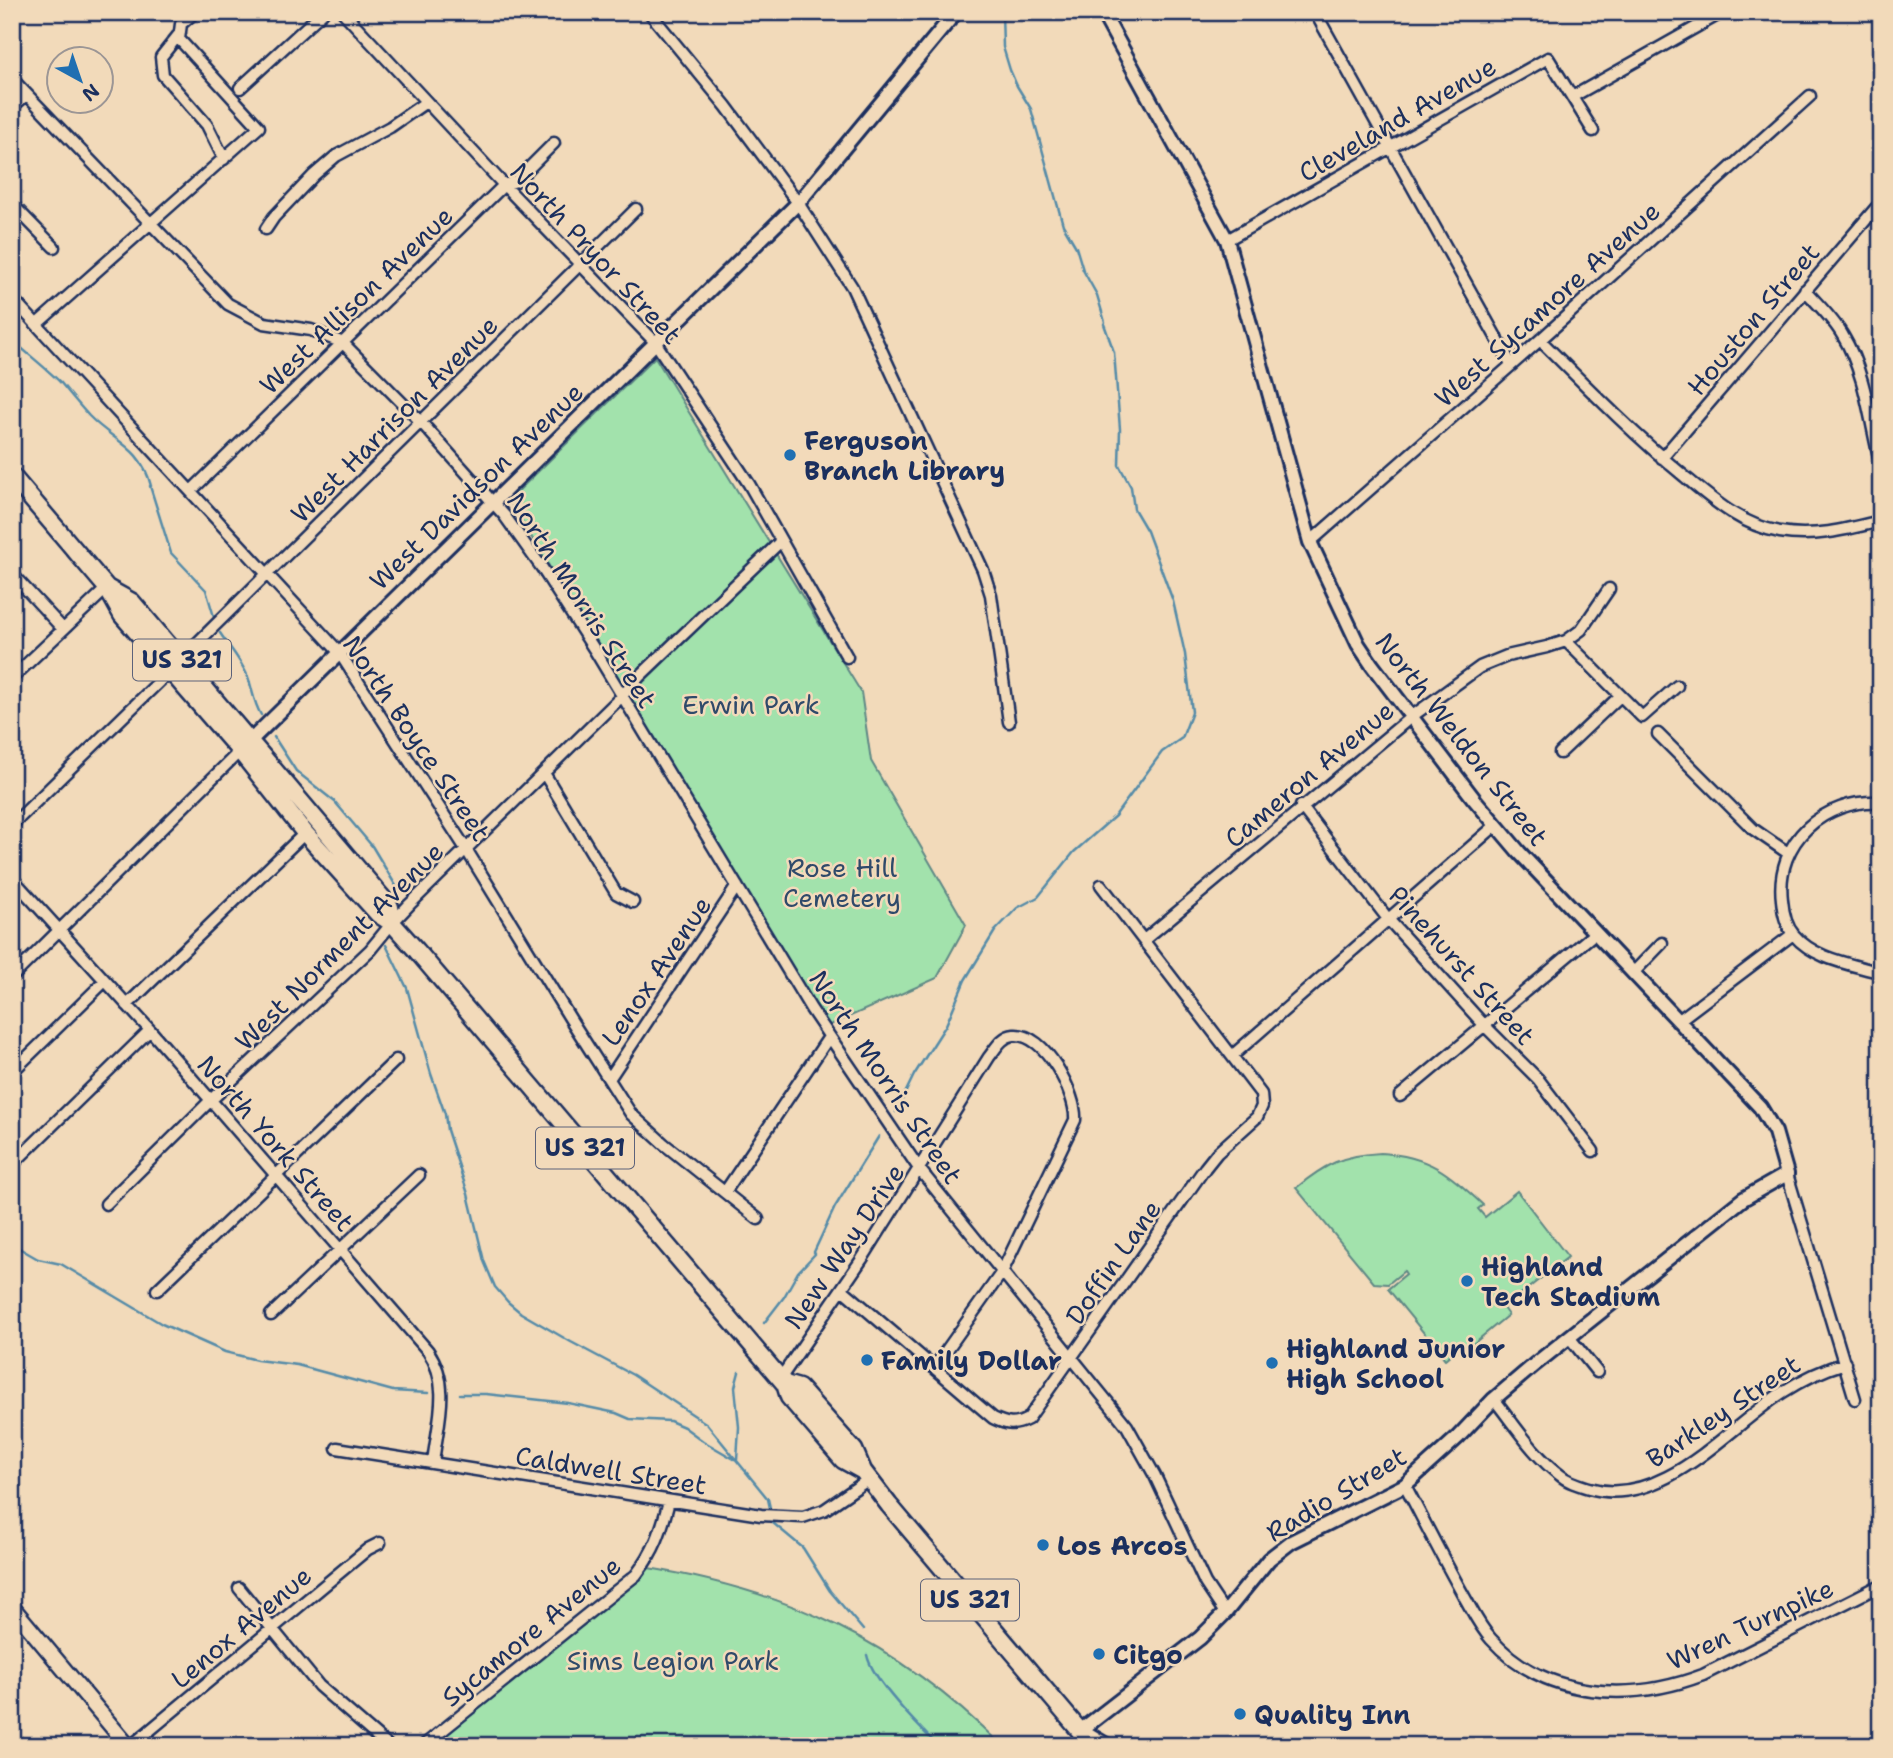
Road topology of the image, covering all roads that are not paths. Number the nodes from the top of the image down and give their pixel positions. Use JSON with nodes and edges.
{"nodes":[{"id":1,"x":195,"y":12,"type":"edge"},
{"id":2,"x":323,"y":12,"type":"edge"},
{"id":3,"x":343,"y":12,"type":"edge"},
{"id":4,"x":649,"y":12,"type":"edge"},
{"id":5,"x":956,"y":12,"type":"edge"},
{"id":6,"x":1102,"y":12,"type":"edge"},
{"id":7,"x":1315,"y":12,"type":"edge"},
{"id":8,"x":1723,"y":12,"type":"edge"},
{"id":9,"x":181,"y":29,"type":"junction"},
{"id":10,"x":12,"y":79,"type":"edge"},
{"id":11,"x":240,"y":88,"type":"dead end"},
{"id":12,"x":26,"y":95,"type":"junction"},
{"id":13,"x":1810,"y":96,"type":"dead end"},
{"id":14,"x":1572,"y":97,"type":"junction"},
{"id":15,"x":426,"y":102,"type":"junction"},
{"id":16,"x":12,"y":107,"type":"edge"},
{"id":17,"x":1593,"y":131,"type":"dead end"},
{"id":18,"x":554,"y":143,"type":"dead end"},
{"id":19,"x":1390,"y":149,"type":"junction"},
{"id":20,"x":224,"y":159,"type":"junction"},
{"id":21,"x":504,"y":185,"type":"junction"},
{"id":22,"x":798,"y":203,"type":"junction"},
{"id":23,"x":12,"y":204,"type":"edge"},
{"id":24,"x":1876,"y":208,"type":"dead end"},
{"id":25,"x":636,"y":209,"type":"dead end"},
{"id":26,"x":151,"y":222,"type":"junction"},
{"id":27,"x":266,"y":229,"type":"dead end"},
{"id":28,"x":1227,"y":240,"type":"junction"},
{"id":29,"x":54,"y":247,"type":"dead end"},
{"id":30,"x":579,"y":265,"type":"junction"},
{"id":31,"x":1805,"y":290,"type":"junction"},
{"id":32,"x":12,"y":298,"type":"edge"},
{"id":33,"x":37,"y":324,"type":"junction"},
{"id":34,"x":1540,"y":340,"type":"junction"},
{"id":35,"x":655,"y":342,"type":"junction"},
{"id":36,"x":343,"y":343,"type":"junction"},
{"id":37,"x":1511,"y":364,"type":"junction"},
{"id":38,"x":421,"y":422,"type":"junction"},
{"id":39,"x":1662,"y":458,"type":"junction"},
{"id":40,"x":1881,"y":466,"type":"edge"},
{"id":41,"x":12,"y":476,"type":"edge"},
{"id":42,"x":191,"y":491,"type":"junction"},
{"id":43,"x":493,"y":501,"type":"junction"},
{"id":44,"x":1881,"y":521,"type":"edge"},
{"id":45,"x":781,"y":541,"type":"junction"},
{"id":46,"x":1310,"y":542,"type":"junction"},
{"id":47,"x":12,"y":574,"type":"edge"},
{"id":48,"x":266,"y":576,"type":"junction"},
{"id":49,"x":107,"y":588,"type":"junction"},
{"id":50,"x":1609,"y":589,"type":"dead end"},
{"id":51,"x":62,"y":628,"type":"junction"},
{"id":52,"x":1566,"y":641,"type":"junction"},
{"id":53,"x":339,"y":652,"type":"junction"},
{"id":54,"x":847,"y":657,"type":"dead end"},
{"id":55,"x":181,"y":659,"type":"junction"},
{"id":56,"x":169,"y":672,"type":"junction"},
{"id":57,"x":12,"y":678,"type":"edge"},
{"id":58,"x":1677,"y":686,"type":"dead end"},
{"id":59,"x":1620,"y":696,"type":"junction"},
{"id":60,"x":621,"y":697,"type":"junction"},
{"id":61,"x":1411,"y":717,"type":"junction"},
{"id":62,"x":1009,"y":722,"type":"dead end"},
{"id":63,"x":1658,"y":734,"type":"dead end"},
{"id":64,"x":244,"y":747,"type":"junction"},
{"id":65,"x":1560,"y":753,"type":"dead end"},
{"id":66,"x":544,"y":773,"type":"junction"},
{"id":67,"x":1881,"y":802,"type":"edge"},
{"id":68,"x":1301,"y":806,"type":"junction"},
{"id":69,"x":12,"y":825,"type":"edge"},
{"id":70,"x":1496,"y":825,"type":"junction"},
{"id":71,"x":305,"y":833,"type":"junction"},
{"id":72,"x":467,"y":849,"type":"junction"},
{"id":73,"x":1788,"y":853,"type":"junction"},
{"id":74,"x":12,"y":878,"type":"edge"},
{"id":75,"x":1101,"y":885,"type":"dead end"},
{"id":76,"x":737,"y":886,"type":"junction"},
{"id":77,"x":633,"y":902,"type":"dead end"},
{"id":78,"x":1388,"y":919,"type":"junction"},
{"id":79,"x":392,"y":923,"type":"junction"},
{"id":80,"x":60,"y":929,"type":"junction"},
{"id":81,"x":1595,"y":933,"type":"junction"},
{"id":82,"x":1793,"y":934,"type":"junction"},
{"id":83,"x":1144,"y":940,"type":"junction"},
{"id":84,"x":1662,"y":943,"type":"dead end"},
{"id":85,"x":1633,"y":973,"type":"junction"},
{"id":86,"x":1881,"y":974,"type":"edge"},
{"id":87,"x":12,"y":976,"type":"edge"},
{"id":88,"x":105,"y":981,"type":"junction"},
{"id":89,"x":127,"y":1005,"type":"junction"},
{"id":90,"x":1678,"y":1021,"type":"junction"},
{"id":91,"x":1485,"y":1026,"type":"junction"},
{"id":92,"x":150,"y":1030,"type":"junction"},
{"id":93,"x":829,"y":1037,"type":"junction"},
{"id":94,"x":1232,"y":1056,"type":"junction"},
{"id":95,"x":396,"y":1060,"type":"dead end"},
{"id":96,"x":12,"y":1072,"type":"edge"},
{"id":97,"x":609,"y":1079,"type":"junction"},
{"id":98,"x":1400,"y":1096,"type":"dead end"},
{"id":99,"x":211,"y":1100,"type":"junction"},
{"id":100,"x":1593,"y":1151,"type":"dead end"},
{"id":101,"x":15,"y":1158,"type":"edge"},
{"id":102,"x":920,"y":1170,"type":"junction"},
{"id":103,"x":1787,"y":1174,"type":"junction"},
{"id":104,"x":277,"y":1175,"type":"junction"},
{"id":105,"x":419,"y":1175,"type":"dead end"},
{"id":106,"x":725,"y":1192,"type":"junction"},
{"id":107,"x":106,"y":1204,"type":"dead end"},
{"id":108,"x":758,"y":1219,"type":"dead end"},
{"id":109,"x":341,"y":1249,"type":"junction"},
{"id":110,"x":1002,"y":1272,"type":"junction"},
{"id":111,"x":842,"y":1289,"type":"junction"},
{"id":112,"x":157,"y":1290,"type":"dead end"},
{"id":113,"x":271,"y":1315,"type":"dead end"},
{"id":114,"x":1569,"y":1337,"type":"junction"},
{"id":115,"x":1073,"y":1356,"type":"junction"},
{"id":116,"x":1845,"y":1363,"type":"junction"},
{"id":117,"x":934,"y":1368,"type":"junction"},
{"id":118,"x":1597,"y":1372,"type":"dead end"},
{"id":119,"x":783,"y":1381,"type":"junction"},
{"id":120,"x":1494,"y":1399,"type":"junction"},
{"id":121,"x":1856,"y":1399,"type":"dead end"},
{"id":122,"x":337,"y":1448,"type":"dead end"},
{"id":123,"x":433,"y":1463,"type":"junction"},
{"id":124,"x":866,"y":1475,"type":"junction"},
{"id":125,"x":1405,"y":1485,"type":"junction"},
{"id":126,"x":669,"y":1501,"type":"junction"},
{"id":127,"x":380,"y":1543,"type":"dead end"},
{"id":128,"x":1881,"y":1585,"type":"edge"},
{"id":129,"x":239,"y":1588,"type":"dead end"},
{"id":130,"x":12,"y":1607,"type":"edge"},
{"id":131,"x":1225,"y":1613,"type":"junction"},
{"id":132,"x":273,"y":1628,"type":"junction"},
{"id":133,"x":1083,"y":1739,"type":"edge"},
{"id":134,"x":130,"y":1746,"type":"edge"},
{"id":135,"x":388,"y":1746,"type":"edge"},
{"id":136,"x":423,"y":1746,"type":"edge"},
{"id":137,"x":1105,"y":1746,"type":"edge"}],
"edges":[{"from":1,"to":9,"type":"street"},
{"from":2,"to":11,"type":"street"},
{"from":3,"to":15,"type":"street","name":"North Pryor Street"},
{"from":4,"to":22,"type":"street"},
{"from":5,"to":22,"type":"street","name":"West Davidson Avenue"},
{"from":6,"to":28,"type":"street","name":"North Weldon Street"},
{"from":7,"to":19,"type":"street"},
{"from":8,"to":14,"type":"street"},
{"from":9,"to":20,"type":"street"},
{"from":9,"to":20,"type":"street"},
{"from":10,"to":12,"type":"street","name":"North Morris Street"},
{"from":12,"to":16,"type":"street"},
{"from":12,"to":26,"type":"street","name":"North Morris Street"},
{"from":13,"to":34,"type":"street","name":"West Sycamore Avenue"},
{"from":14,"to":17,"type":"street"},
{"from":14,"to":19,"type":"street","name":"Cleveland Avenue"},
{"from":15,"to":21,"type":"street","name":"North Pryor Street"},
{"from":15,"to":27,"type":"street"},
{"from":18,"to":21,"type":"street","name":"West Allison Avenue"},
{"from":19,"to":28,"type":"street","name":"Cleveland Avenue"},
{"from":19,"to":37,"type":"street"},
{"from":20,"to":26,"type":"street"},
{"from":21,"to":30,"type":"street","name":"North Pryor Street"},
{"from":21,"to":36,"type":"street","name":"West Allison Avenue"},
{"from":22,"to":35,"type":"street","name":"West Davidson Avenue"},
{"from":22,"to":62,"type":"street"},
{"from":23,"to":29,"type":"street"},
{"from":24,"to":31,"type":"street","name":"Houston Street"},
{"from":25,"to":30,"type":"street","name":"West Harrison Avenue"},
{"from":26,"to":33,"type":"street"},
{"from":26,"to":36,"type":"street","name":"North Morris Street"},
{"from":28,"to":46,"type":"street","name":"North Weldon Street"},
{"from":30,"to":35,"type":"street","name":"North Pryor Street"},
{"from":30,"to":38,"type":"street","name":"West Harrison Avenue"},
{"from":31,"to":39,"type":"street","name":"Houston Street"},
{"from":31,"to":40,"type":"street"},
{"from":32,"to":33,"type":"street","name":"North Boyce Street"},
{"from":33,"to":42,"type":"street","name":"North Boyce Street"},
{"from":34,"to":37,"type":"street","name":"West Sycamore Avenue"},
{"from":34,"to":39,"type":"street"},
{"from":35,"to":43,"type":"street","name":"West Davidson Avenue"},
{"from":35,"to":45,"type":"street","name":"North Pryor Street"},
{"from":36,"to":38,"type":"street","name":"North Morris Street"},
{"from":36,"to":42,"type":"street","name":"West Allison Avenue"},
{"from":37,"to":46,"type":"street","name":"West Sycamore Avenue"},
{"from":38,"to":43,"type":"street","name":"North Morris Street"},
{"from":38,"to":48,"type":"street","name":"West Harrison Avenue"},
{"from":39,"to":44,"type":"street"},
{"from":41,"to":49,"type":"main road","number":"US 321"},
{"from":42,"to":48,"type":"street","name":"North Boyce Street"},
{"from":43,"to":53,"type":"street","name":"West Davidson Avenue"},
{"from":43,"to":60,"type":"street","name":"North Morris Street"},
{"from":45,"to":54,"type":"street","name":"North Pryor Street"},
{"from":45,"to":60,"type":"street","name":"West Norment Avenue"},
{"from":46,"to":61,"type":"street","name":"North Weldon Street"},
{"from":47,"to":51,"type":"street"},
{"from":48,"to":53,"type":"street","name":"North Boyce Street"},
{"from":48,"to":55,"type":"street","name":"West Harrison Avenue"},
{"from":49,"to":51,"type":"street"},
{"from":49,"to":55,"type":"main road","number":"US 321"},
{"from":49,"to":56,"type":"main road","number":"US 321"},
{"from":50,"to":52,"type":"street","name":"Cameron Avenue"},
{"from":51,"to":57,"type":"street"},
{"from":52,"to":59,"type":"street"},
{"from":52,"to":61,"type":"street","name":"Cameron Avenue"},
{"from":53,"to":64,"type":"street","name":"West Davidson Avenue"},
{"from":53,"to":72,"type":"street","name":"North Boyce Street"},
{"from":55,"to":64,"type":"main road","number":"US 321"},
{"from":56,"to":64,"type":"main road","number":"US 321"},
{"from":56,"to":69,"type":"street"},
{"from":58,"to":59,"type":"street"},
{"from":59,"to":65,"type":"street"},
{"from":60,"to":66,"type":"street","name":"West Norment Avenue"},
{"from":60,"to":76,"type":"street","name":"North Morris Street"},
{"from":61,"to":68,"type":"street","name":"Cameron Avenue"},
{"from":61,"to":70,"type":"street","name":"North Weldon Street"},
{"from":63,"to":73,"type":"street"},
{"from":64,"to":71,"type":"main road","number":"US 321"},
{"from":64,"to":79,"type":"main road","number":"US 321"},
{"from":64,"to":80,"type":"street","name":"West Davidson Avenue"},
{"from":66,"to":72,"type":"street","name":"West Norment Avenue"},
{"from":66,"to":77,"type":"street"},
{"from":67,"to":73,"type":"street"},
{"from":68,"to":78,"type":"street","name":"Pinehurst Street"},
{"from":68,"to":83,"type":"street","name":"Cameron Avenue"},
{"from":70,"to":78,"type":"street"},
{"from":70,"to":81,"type":"street","name":"North Weldon Street"},
{"from":71,"to":79,"type":"main road","number":"US 321"},
{"from":71,"to":89,"type":"street"},
{"from":72,"to":79,"type":"street","name":"West Norment Avenue"},
{"from":72,"to":97,"type":"street","name":"North Boyce Street"},
{"from":73,"to":82,"type":"street"},
{"from":74,"to":80,"type":"street","name":"North York Street"},
{"from":75,"to":83,"type":"street"},
{"from":76,"to":93,"type":"street","name":"North Morris Street"},
{"from":76,"to":97,"type":"street","name":"Lenox Avenue"},
{"from":78,"to":91,"type":"street","name":"Pinehurst Street"},
{"from":78,"to":94,"type":"street"},
{"from":79,"to":99,"type":"street","name":"West Norment Avenue"},
{"from":79,"to":119,"type":"main road","number":"US 321"},
{"from":80,"to":87,"type":"street","name":"West Davidson Avenue"},
{"from":80,"to":88,"type":"street","name":"North York Street"},
{"from":81,"to":85,"type":"street","name":"North Weldon Street"},
{"from":81,"to":91,"type":"street"},
{"from":82,"to":86,"type":"street"},
{"from":82,"to":90,"type":"street"},
{"from":83,"to":94,"type":"street"},
{"from":84,"to":85,"type":"street"},
{"from":85,"to":90,"type":"street","name":"North Weldon Street"},
{"from":88,"to":89,"type":"street","name":"North York Street"},
{"from":88,"to":96,"type":"street"},
{"from":89,"to":92,"type":"street","name":"North York Street"},
{"from":90,"to":103,"type":"street","name":"North Weldon Street"},
{"from":91,"to":98,"type":"street"},
{"from":91,"to":100,"type":"street","name":"Pinehurst Street"},
{"from":92,"to":99,"type":"street","name":"North York Street"},
{"from":92,"to":101,"type":"street"},
{"from":93,"to":102,"type":"street","name":"North Morris Street"},
{"from":93,"to":106,"type":"street"},
{"from":94,"to":115,"type":"street","name":"Doffin Lane"},
{"from":95,"to":104,"type":"street"},
{"from":97,"to":106,"type":"street","name":"North Boyce Street"},
{"from":99,"to":104,"type":"street","name":"North York Street"},
{"from":99,"to":107,"type":"street","name":"West Norment Avenue"},
{"from":102,"to":110,"type":"street","name":"North Morris Street"},
{"from":102,"to":110,"type":"street","name":"New Way Drive"},
{"from":102,"to":111,"type":"street","name":"New Way Drive"},
{"from":103,"to":114,"type":"street","name":"Radio Street"},
{"from":103,"to":116,"type":"street","name":"North Weldon Street"},
{"from":104,"to":109,"type":"street","name":"North York Street"},
{"from":104,"to":112,"type":"street"},
{"from":105,"to":109,"type":"street"},
{"from":106,"to":108,"type":"street","name":"North Boyce Street"},
{"from":109,"to":113,"type":"street"},
{"from":109,"to":123,"type":"street","name":"North York Street"},
{"from":110,"to":115,"type":"street","name":"North Morris Street"},
{"from":110,"to":117,"type":"street"},
{"from":111,"to":117,"type":"street"},
{"from":111,"to":119,"type":"street","name":"New Way Drive"},
{"from":114,"to":118,"type":"street"},
{"from":114,"to":120,"type":"street","name":"Radio Street"},
{"from":115,"to":117,"type":"street","name":"Doffin Lane"},
{"from":115,"to":131,"type":"street","name":"North Morris Street"},
{"from":116,"to":120,"type":"street","name":"Barkley Street"},
{"from":116,"to":121,"type":"street","name":"North Weldon Street"},
{"from":119,"to":124,"type":"main road","number":"US 321"},
{"from":120,"to":125,"type":"street","name":"Radio Street"},
{"from":122,"to":123,"type":"street","name":"Caldwell Street"},
{"from":123,"to":126,"type":"street","name":"Caldwell Street"},
{"from":124,"to":126,"type":"street","name":"Caldwell Street"},
{"from":124,"to":133,"type":"main road","number":"US 321"},
{"from":125,"to":128,"type":"street","name":"Wren Turnpike"},
{"from":125,"to":131,"type":"street","name":"Radio Street"},
{"from":126,"to":136,"type":"street","name":"Sycamore Avenue"},
{"from":127,"to":132,"type":"street","name":"Lenox Avenue"},
{"from":129,"to":132,"type":"street"},
{"from":130,"to":134,"type":"main road"},
{"from":131,"to":133,"type":"street","name":"Radio Street"},
{"from":132,"to":134,"type":"street","name":"Lenox Avenue"},
{"from":132,"to":135,"type":"street"},
{"from":133,"to":137,"type":"main road","number":"US 321"}]}
